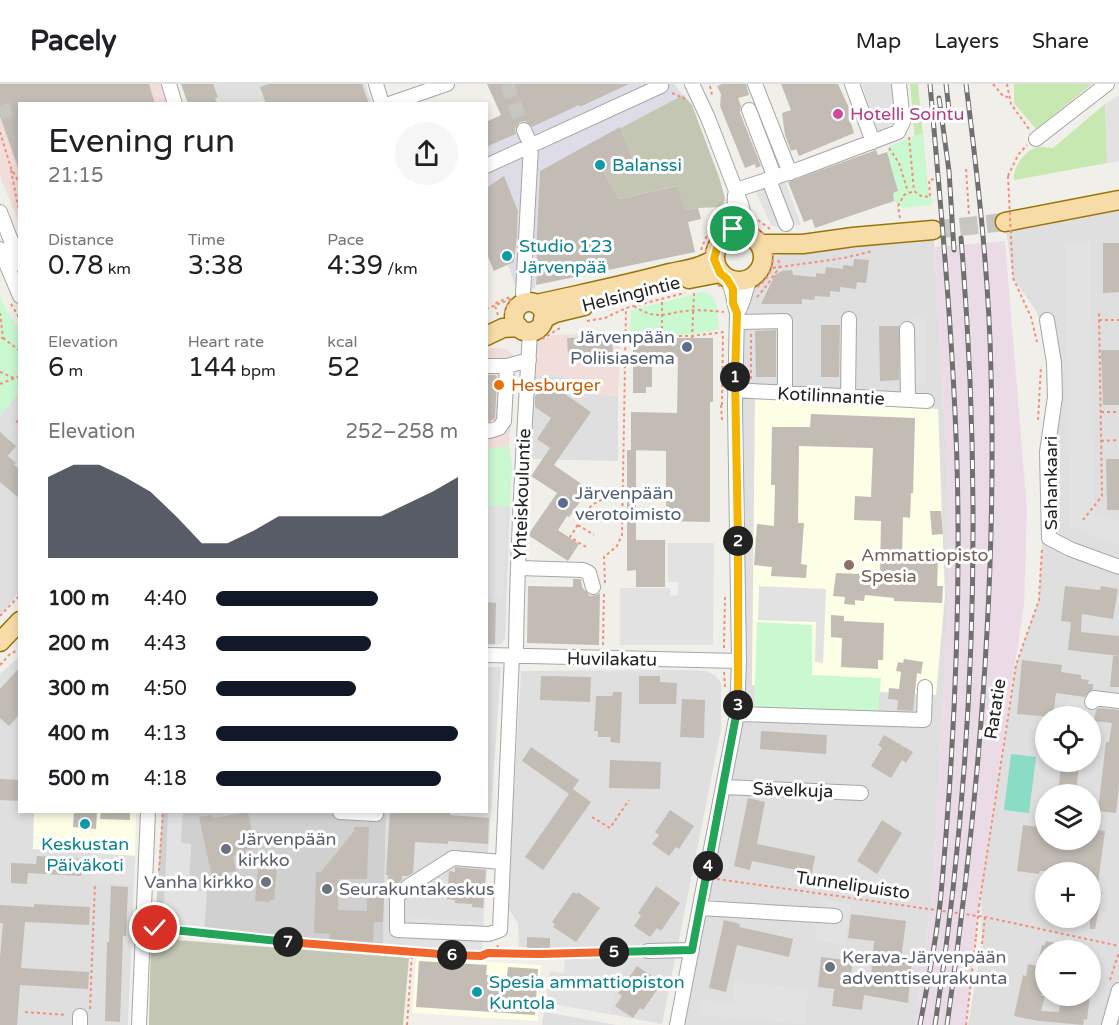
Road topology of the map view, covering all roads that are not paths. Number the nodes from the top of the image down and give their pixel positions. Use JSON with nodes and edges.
{"nodes":[{"id":1,"x":169,"y":84,"type":"edge"},
{"id":2,"x":376,"y":84,"type":"edge"},
{"id":3,"x":447,"y":84,"type":"edge"},
{"id":4,"x":692,"y":84,"type":"edge"},
{"id":5,"x":755,"y":84,"type":"edge"},
{"id":6,"x":852,"y":84,"type":"edge"},
{"id":7,"x":899,"y":84,"type":"edge"},
{"id":8,"x":1107,"y":84,"type":"edge"},
{"id":9,"x":661,"y":86,"type":"dead end"},
{"id":10,"x":174,"y":102,"type":"edge"},
{"id":11,"x":381,"y":102,"type":"edge"},
{"id":12,"x":395,"y":102,"type":"edge"},
{"id":13,"x":749,"y":110,"type":"dead end"},
{"id":14,"x":525,"y":130,"type":"tunnel mouth"},
{"id":15,"x":1036,"y":138,"type":"road end"},
{"id":16,"x":873,"y":142,"type":"junction"},
{"id":17,"x":531,"y":146,"type":"junction"},
{"id":18,"x":488,"y":165,"type":"edge"},
{"id":19,"x":790,"y":172,"type":"junction"},
{"id":20,"x":772,"y":179,"type":"junction"},
{"id":21,"x":736,"y":190,"type":"junction"},
{"id":22,"x":1119,"y":200,"type":"edge"},
{"id":23,"x":0,"y":212,"type":"edge"},
{"id":24,"x":1005,"y":222,"type":"tunnel mouth"},
{"id":25,"x":786,"y":224,"type":"dead end"},
{"id":26,"x":933,"y":230,"type":"tunnel mouth"},
{"id":27,"x":754,"y":246,"type":"junction"},
{"id":28,"x":0,"y":249,"type":"edge"},
{"id":29,"x":18,"y":259,"type":"edge"},
{"id":30,"x":714,"y":267,"type":"junction"},
{"id":31,"x":751,"y":278,"type":"junction"},
{"id":32,"x":18,"y":291,"type":"edge"},
{"id":33,"x":530,"y":314,"type":"junction"},
{"id":34,"x":733,"y":316,"type":"junction"},
{"id":35,"x":849,"y":319,"type":"dead end"},
{"id":36,"x":1047,"y":320,"type":"dead end"},
{"id":37,"x":488,"y":324,"type":"edge"},
{"id":38,"x":908,"y":329,"type":"dead end"},
{"id":39,"x":488,"y":335,"type":"edge"},
{"id":40,"x":529,"y":360,"type":"junction"},
{"id":41,"x":488,"y":366,"type":"edge"},
{"id":42,"x":507,"y":366,"type":"junction"},
{"id":43,"x":735,"y":390,"type":"junction"},
{"id":44,"x":785,"y":393,"type":"junction"},
{"id":45,"x":848,"y":397,"type":"junction"},
{"id":46,"x":908,"y":400,"type":"junction"},
{"id":47,"x":927,"y":401,"type":"dead end"},
{"id":48,"x":488,"y":431,"type":"edge"},
{"id":49,"x":1119,"y":567,"type":"edge"},
{"id":50,"x":519,"y":568,"type":"junction"},
{"id":51,"x":593,"y":587,"type":"dead end"},
{"id":52,"x":18,"y":623,"type":"edge"},
{"id":53,"x":0,"y":642,"type":"edge"},
{"id":54,"x":488,"y":655,"type":"edge"},
{"id":55,"x":514,"y":655,"type":"junction"},
{"id":56,"x":739,"y":661,"type":"junction"},
{"id":57,"x":925,"y":687,"type":"dead end"},
{"id":58,"x":1119,"y":701,"type":"edge"},
{"id":59,"x":1092,"y":702,"type":"dead end"},
{"id":60,"x":737,"y":714,"type":"junction"},
{"id":61,"x":724,"y":787,"type":"junction"},
{"id":62,"x":861,"y":793,"type":"dead end"},
{"id":63,"x":148,"y":813,"type":"edge"},
{"id":64,"x":358,"y":813,"type":"edge"},
{"id":65,"x":376,"y":813,"type":"edge"},
{"id":66,"x":503,"y":862,"type":"junction"},
{"id":67,"x":700,"y":908,"type":"junction"},
{"id":68,"x":835,"y":916,"type":"dead end"},
{"id":69,"x":692,"y":950,"type":"junction"},
{"id":70,"x":648,"y":951,"type":"road end"},
{"id":71,"x":1119,"y":990,"type":"edge"},
{"id":72,"x":139,"y":1025,"type":"edge"},
{"id":73,"x":677,"y":1025,"type":"edge"},
{"id":74,"x":1109,"y":1025,"type":"edge"}],
"edges":[{"from":1,"to":10,"type":"street"},
{"from":2,"to":11,"type":"street"},
{"from":3,"to":12,"type":"street"},
{"from":4,"to":21,"type":"street"},
{"from":5,"to":19,"type":"street"},
{"from":6,"to":16,"type":"street"},
{"from":7,"to":16,"type":"street"},
{"from":8,"to":15,"type":"street"},
{"from":9,"to":17,"type":"street"},
{"from":13,"to":20,"type":"street"},
{"from":14,"to":17,"type":"street"},
{"from":16,"to":19,"type":"street"},
{"from":17,"to":18,"type":"street"},
{"from":17,"to":33,"type":"street","name":"Yhteiskouluntie"},
{"from":19,"to":20,"type":"street"},
{"from":20,"to":21,"type":"street"},
{"from":20,"to":25,"type":"street"},
{"from":21,"to":27,"type":"street"},
{"from":22,"to":24,"type":"main road"},
{"from":23,"to":29,"type":"street"},
{"from":26,"to":27,"type":"main road"},
{"from":27,"to":30,"type":"main road"},
{"from":27,"to":31,"type":"main road"},
{"from":28,"to":32,"type":"street"},
{"from":30,"to":31,"type":"main road"},
{"from":30,"to":33,"type":"main road","name":"Helsingintie"},
{"from":30,"to":34,"type":"street"},
{"from":31,"to":34,"type":"street"},
{"from":33,"to":37,"type":"main road","name":"Helsingintie"},
{"from":33,"to":39,"type":"main road","name":"Helsingintie"},
{"from":33,"to":40,"type":"street","name":"Yhteiskouluntie"},
{"from":34,"to":43,"type":"street"},
{"from":34,"to":44,"type":"street"},
{"from":35,"to":45,"type":"street"},
{"from":36,"to":49,"type":"street","name":"Sahankaari"},
{"from":38,"to":46,"type":"street"},
{"from":40,"to":42,"type":"street"},
{"from":40,"to":50,"type":"street","name":"Yhteiskouluntie"},
{"from":41,"to":42,"type":"street"},
{"from":42,"to":48,"type":"street"},
{"from":43,"to":44,"type":"street","name":"Kotilinnantie"},
{"from":43,"to":56,"type":"street"},
{"from":44,"to":45,"type":"street","name":"Kotilinnantie"},
{"from":45,"to":46,"type":"street","name":"Kotilinnantie"},
{"from":46,"to":47,"type":"street","name":"Kotilinnantie"},
{"from":50,"to":51,"type":"street"},
{"from":50,"to":55,"type":"street","name":"Yhteiskouluntie"},
{"from":52,"to":53,"type":"main road"},
{"from":54,"to":55,"type":"street","name":"Huvilakatu"},
{"from":55,"to":56,"type":"street","name":"Huvilakatu"},
{"from":55,"to":66,"type":"street","name":"Yhteiskouluntie"},
{"from":56,"to":60,"type":"street"},
{"from":57,"to":60,"type":"street"},
{"from":58,"to":59,"type":"street"},
{"from":60,"to":61,"type":"street"},
{"from":61,"to":62,"type":"street","name":"Sävelkuja"},
{"from":61,"to":67,"type":"street"},
{"from":63,"to":72,"type":"street"},
{"from":64,"to":65,"type":"street"},
{"from":66,"to":66,"type":"street","name":"Yhteiskouluntie"},
{"from":67,"to":68,"type":"street"},
{"from":67,"to":69,"type":"street"},
{"from":69,"to":70,"type":"street"},
{"from":69,"to":73,"type":"street"},
{"from":71,"to":74,"type":"street"}]}
